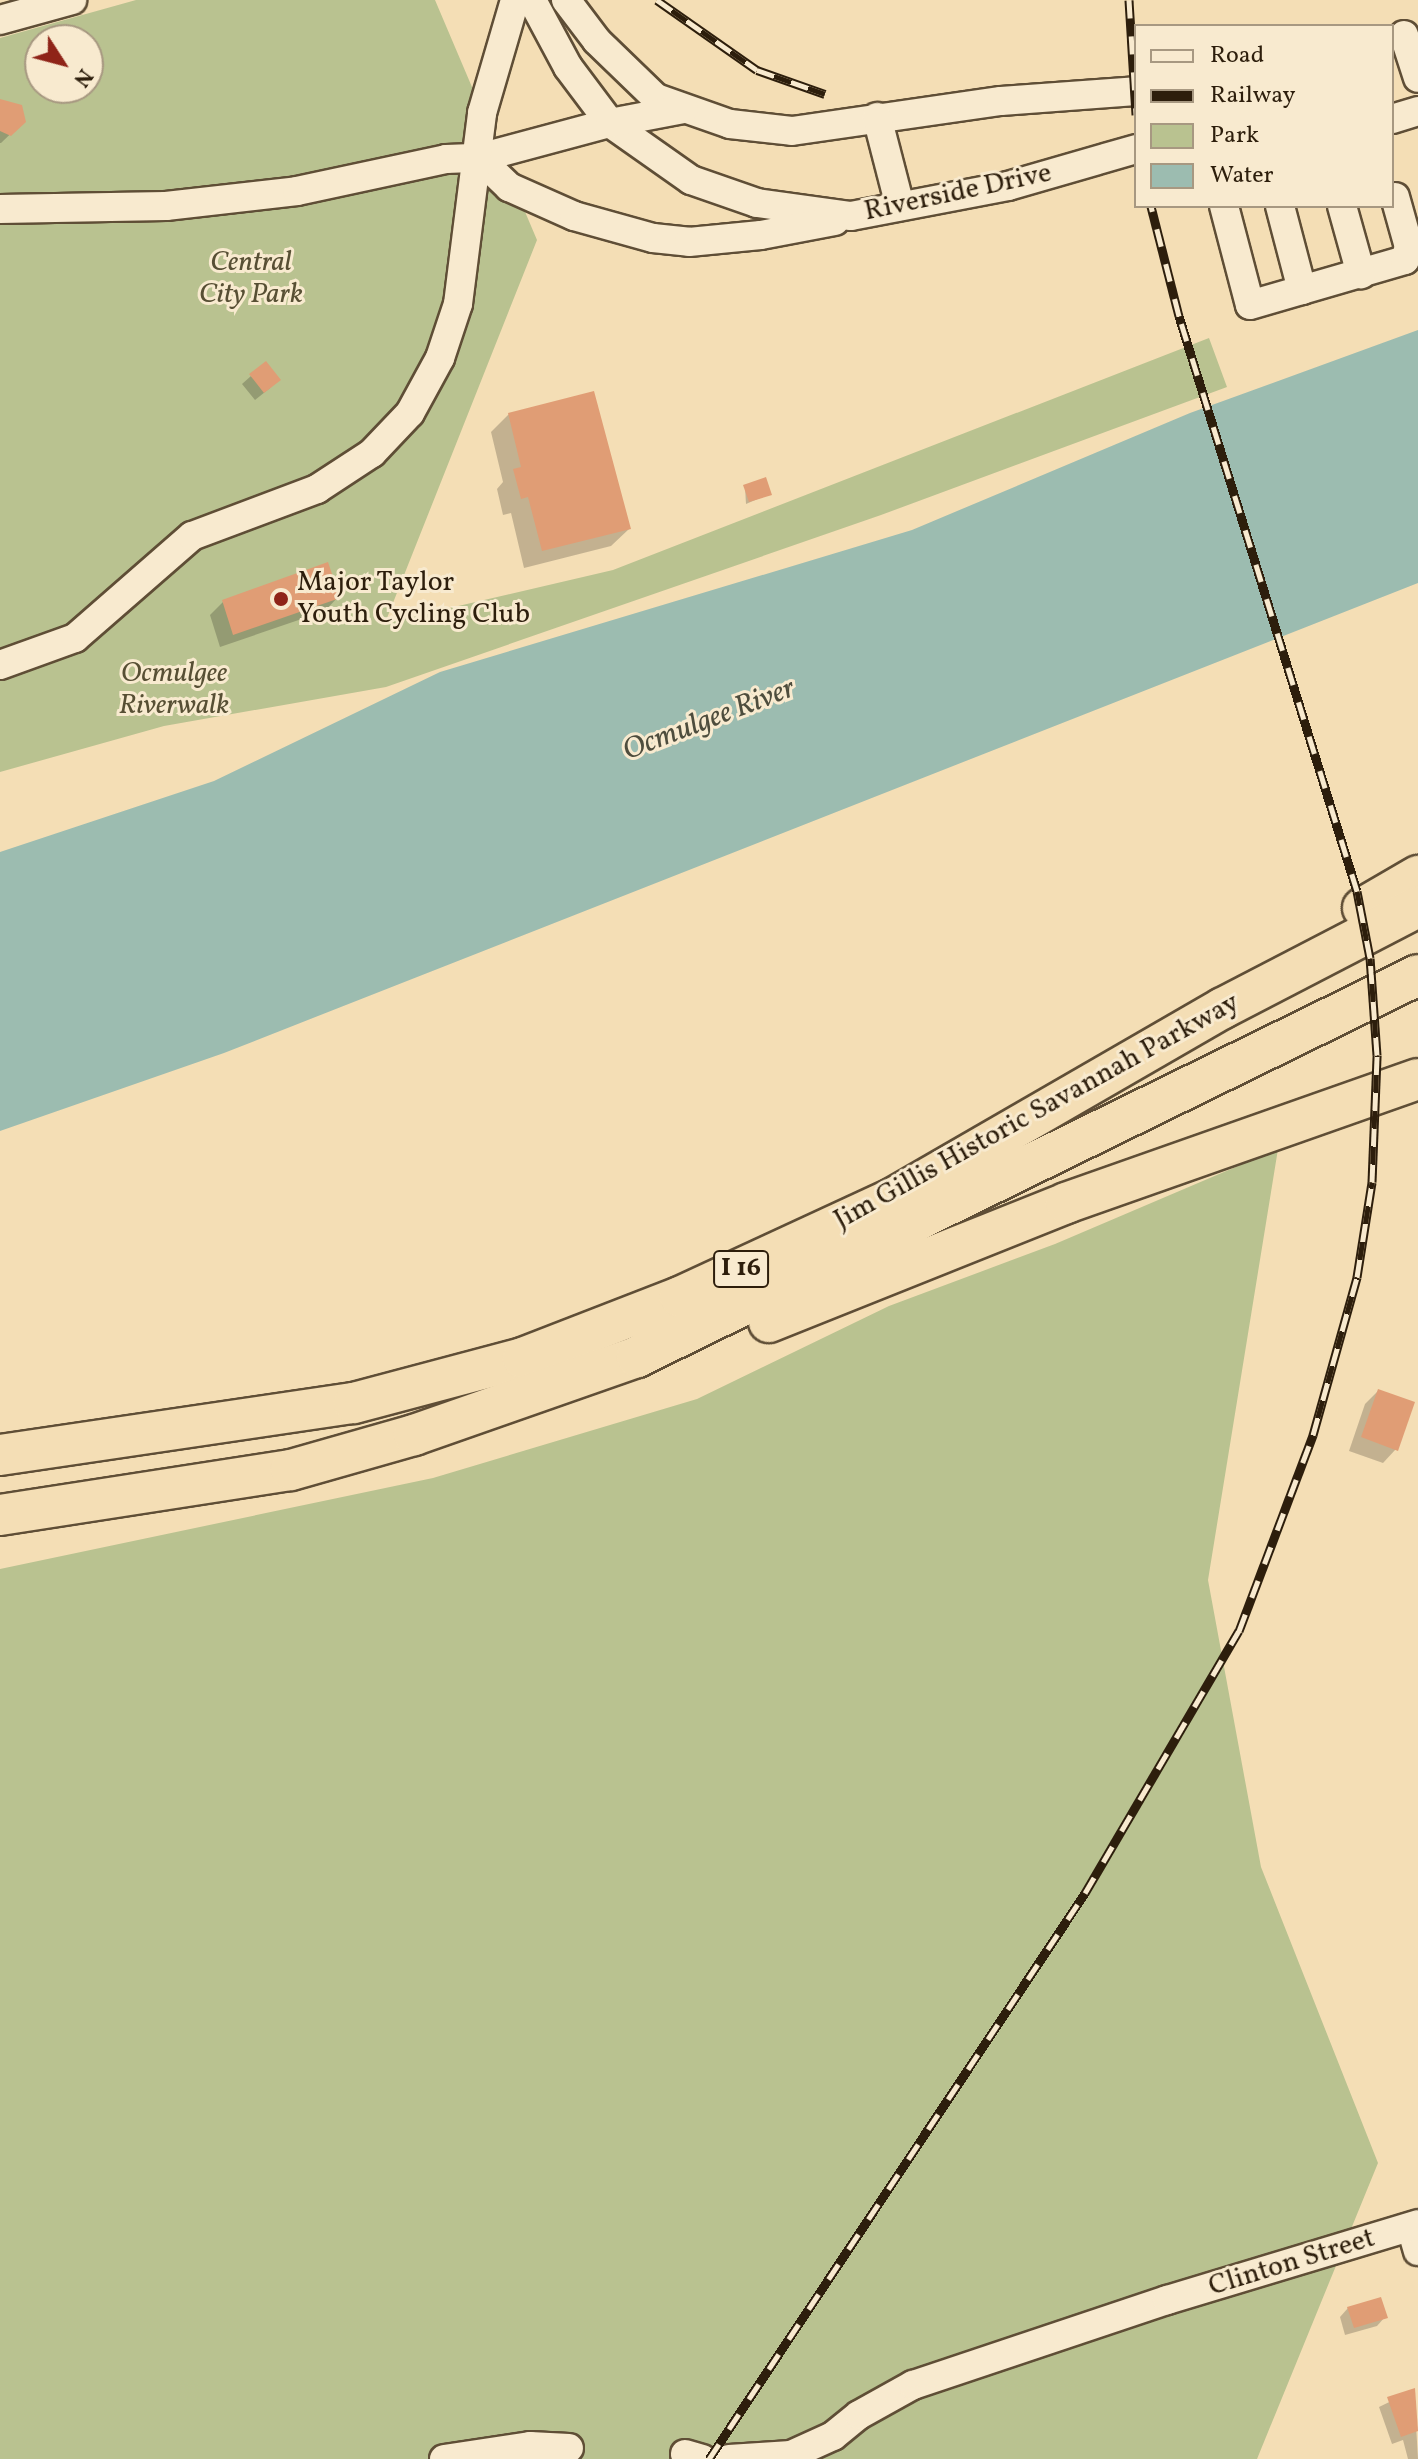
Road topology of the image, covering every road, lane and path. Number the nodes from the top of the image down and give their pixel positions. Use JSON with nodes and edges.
{"nodes":[{"id":1,"x":72,"y":0,"type":"edge"},
{"id":2,"x":515,"y":0,"type":"edge"},
{"id":3,"x":532,"y":0,"type":"edge"},
{"id":4,"x":566,"y":0,"type":"edge"},
{"id":5,"x":0,"y":20,"type":"edge"},
{"id":6,"x":1405,"y":35,"type":"edge"},
{"id":7,"x":1418,"y":78,"type":"edge"},
{"id":8,"x":1134,"y":91,"type":"edge"},
{"id":9,"x":684,"y":109,"type":"junction"},
{"id":10,"x":1418,"y":111,"type":"edge"},
{"id":11,"x":877,"y":117,"type":"junction"},
{"id":12,"x":1394,"y":118,"type":"edge"},
{"id":13,"x":610,"y":123,"type":"junction"},
{"id":14,"x":1134,"y":150,"type":"edge"},
{"id":15,"x":479,"y":158,"type":"junction"},
{"id":16,"x":1402,"y":191,"type":"edge"},
{"id":17,"x":900,"y":206,"type":"junction"},
{"id":18,"x":1225,"y":208,"type":"edge"},
{"id":19,"x":1281,"y":208,"type":"edge"},
{"id":20,"x":1343,"y":208,"type":"edge"},
{"id":21,"x":0,"y":209,"type":"edge"},
{"id":22,"x":851,"y":216,"type":"junction"},
{"id":23,"x":1361,"y":274,"type":"junction"},
{"id":24,"x":1302,"y":290,"type":"junction"},
{"id":25,"x":0,"y":665,"type":"edge"},
{"id":26,"x":1418,"y":876,"type":"edge"},
{"id":27,"x":1418,"y":907,"type":"edge"},
{"id":28,"x":1418,"y":975,"type":"edge"},
{"id":29,"x":1223,"y":1008,"type":"junction"},
{"id":30,"x":1418,"y":1079,"type":"edge"},
{"id":31,"x":637,"y":1357,"type":"junction"},
{"id":32,"x":0,"y":1455,"type":"edge"},
{"id":33,"x":0,"y":1515,"type":"edge"},
{"id":34,"x":1416,"y":2234,"type":"edge"},
{"id":35,"x":569,"y":2448,"type":"dead end"},
{"id":36,"x":444,"y":2459,"type":"edge"},
{"id":37,"x":729,"y":2459,"type":"edge"}],
"edges":[{"from":1,"to":5,"type":"street"},
{"from":2,"to":15,"type":"street"},
{"from":3,"to":13,"type":"street","name":"Riverside Drive"},
{"from":4,"to":9,"type":"street"},
{"from":6,"to":7,"type":"street"},
{"from":8,"to":11,"type":"street"},
{"from":9,"to":11,"type":"street"},
{"from":9,"to":13,"type":"street"},
{"from":10,"to":12,"type":"street"},
{"from":11,"to":17,"type":"street"},
{"from":13,"to":15,"type":"street"},
{"from":13,"to":22,"type":"street","name":"Riverside Drive"},
{"from":14,"to":17,"type":"street","name":"Riverside Drive"},
{"from":15,"to":21,"type":"street"},
{"from":15,"to":22,"type":"street"},
{"from":15,"to":25,"type":"street"},
{"from":16,"to":23,"type":"street"},
{"from":17,"to":22,"type":"street","name":"Riverside Drive"},
{"from":18,"to":24,"type":"street"},
{"from":19,"to":24,"type":"street"},
{"from":20,"to":23,"type":"street"},
{"from":23,"to":24,"type":"street"},
{"from":26,"to":29,"type":"highway"},
{"from":27,"to":29,"type":"highway","name":"Jim Gillis Historic Savannah Parkway","number":"I 16"},
{"from":28,"to":31,"type":"highway","name":"Jim Gillis Historic Savannah Parkway","number":"I 16"},
{"from":29,"to":32,"type":"highway","name":"Jim Gillis Historic Savannah Parkway","number":"I 16"},
{"from":30,"to":31,"type":"highway"},
{"from":31,"to":33,"type":"highway","name":"Jim Gillis Historic Savannah Parkway","number":"I 16"},
{"from":34,"to":37,"type":"street","name":"Clinton Street"},
{"from":35,"to":36,"type":"street"}]}
